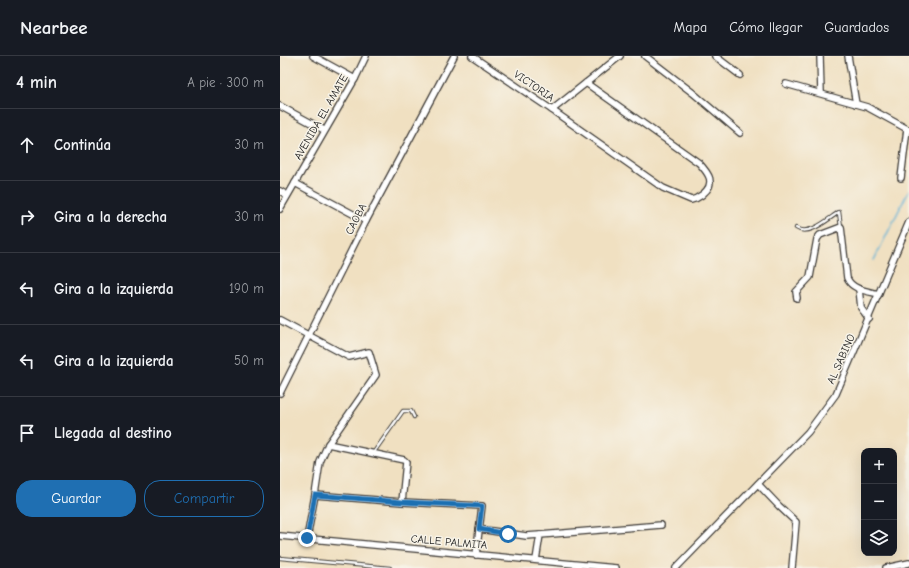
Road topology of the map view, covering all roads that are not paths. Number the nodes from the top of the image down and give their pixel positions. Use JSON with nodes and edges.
{"nodes":[{"id":1,"x":313,"y":56,"type":"edge"},
{"id":2,"x":366,"y":56,"type":"edge"},
{"id":3,"x":454,"y":56,"type":"edge"},
{"id":4,"x":472,"y":56,"type":"edge"},
{"id":5,"x":620,"y":56,"type":"edge"},
{"id":6,"x":645,"y":56,"type":"edge"},
{"id":7,"x":715,"y":56,"type":"edge"},
{"id":8,"x":820,"y":56,"type":"edge"},
{"id":9,"x":848,"y":56,"type":"edge"},
{"id":10,"x":740,"y":75,"type":"dead end"},
{"id":11,"x":355,"y":79,"type":"junction"},
{"id":12,"x":586,"y":83,"type":"junction"},
{"id":13,"x":786,"y":84,"type":"dead end"},
{"id":14,"x":821,"y":93,"type":"junction"},
{"id":15,"x":856,"y":104,"type":"junction"},
{"id":16,"x":280,"y":106,"type":"edge"},
{"id":17,"x":552,"y":110,"type":"junction"},
{"id":18,"x":324,"y":130,"type":"junction"},
{"id":19,"x":908,"y":130,"type":"edge"},
{"id":20,"x":740,"y":133,"type":"dead end"},
{"id":21,"x":901,"y":178,"type":"dead end"},
{"id":22,"x":295,"y":183,"type":"junction"},
{"id":23,"x":280,"y":191,"type":"edge"},
{"id":24,"x":288,"y":195,"type":"junction"},
{"id":25,"x":280,"y":209,"type":"edge"},
{"id":26,"x":366,"y":221,"type":"junction"},
{"id":27,"x":909,"y":222,"type":"edge"},
{"id":28,"x":841,"y":227,"type":"junction"},
{"id":29,"x":796,"y":228,"type":"dead end"},
{"id":30,"x":859,"y":289,"type":"junction"},
{"id":31,"x":879,"y":294,"type":"junction"},
{"id":32,"x":797,"y":298,"type":"dead end"},
{"id":33,"x":869,"y":319,"type":"junction"},
{"id":34,"x":280,"y":320,"type":"edge"},
{"id":35,"x":309,"y":334,"type":"junction"},
{"id":36,"x":280,"y":393,"type":"edge"},
{"id":37,"x":414,"y":417,"type":"dead end"},
{"id":38,"x":328,"y":444,"type":"junction"},
{"id":39,"x":372,"y":454,"type":"junction"},
{"id":40,"x":758,"y":484,"type":"junction"},
{"id":41,"x":315,"y":495,"type":"junction"},
{"id":42,"x":402,"y":502,"type":"junction"},
{"id":43,"x":662,"y":525,"type":"dead end"},
{"id":44,"x":479,"y":529,"type":"junction"},
{"id":45,"x":540,"y":535,"type":"junction"},
{"id":46,"x":280,"y":536,"type":"edge"},
{"id":47,"x":307,"y":538,"type":"junction"},
{"id":48,"x":476,"y":555,"type":"junction"},
{"id":49,"x":280,"y":558,"type":"edge"},
{"id":50,"x":536,"y":560,"type":"junction"},
{"id":51,"x":909,"y":563,"type":"edge"},
{"id":52,"x":363,"y":567,"type":"edge"},
{"id":53,"x":390,"y":568,"type":"edge"},
{"id":54,"x":616,"y":568,"type":"edge"},
{"id":55,"x":676,"y":568,"type":"edge"},
{"id":56,"x":792,"y":568,"type":"edge"},
{"id":57,"x":886,"y":568,"type":"edge"}],
"edges":[{"from":1,"to":11,"type":"street"},
{"from":2,"to":11,"type":"street","name":"AVENIDA EL AMATE"},
{"from":3,"to":26,"type":"street","name":"CAOBA"},
{"from":4,"to":17,"type":"street","name":"VICTORIA"},
{"from":5,"to":12,"type":"street","name":"VICTORIA"},
{"from":6,"to":20,"type":"street"},
{"from":7,"to":10,"type":"street"},
{"from":8,"to":14,"type":"street"},
{"from":9,"to":15,"type":"street"},
{"from":11,"to":18,"type":"street","name":"AVENIDA EL AMATE"},
{"from":12,"to":17,"type":"street","name":"VICTORIA"},
{"from":12,"to":17,"type":"street"},
{"from":13,"to":14,"type":"street"},
{"from":14,"to":15,"type":"street"},
{"from":15,"to":19,"type":"street"},
{"from":16,"to":18,"type":"street"},
{"from":18,"to":22,"type":"street","name":"AVENIDA EL AMATE"},
{"from":19,"to":21,"type":"street"},
{"from":22,"to":24,"type":"street","name":"AVENIDA EL AMATE"},
{"from":22,"to":26,"type":"street"},
{"from":23,"to":24,"type":"street"},
{"from":24,"to":25,"type":"street","name":"AVENIDA EL AMATE"},
{"from":26,"to":35,"type":"street","name":"CAOBA"},
{"from":27,"to":31,"type":"street","name":"AL SABINO"},
{"from":28,"to":29,"type":"lane"},
{"from":28,"to":30,"type":"street"},
{"from":28,"to":32,"type":"street"},
{"from":30,"to":31,"type":"street"},
{"from":30,"to":33,"type":"street"},
{"from":31,"to":33,"type":"street","name":"AL SABINO"},
{"from":33,"to":40,"type":"street","name":"AL SABINO"},
{"from":34,"to":35,"type":"street"},
{"from":35,"to":36,"type":"street","name":"CAOBA"},
{"from":35,"to":38,"type":"street"},
{"from":37,"to":39,"type":"lane"},
{"from":38,"to":39,"type":"street"},
{"from":38,"to":41,"type":"street"},
{"from":39,"to":42,"type":"street"},
{"from":40,"to":55,"type":"street","name":"AL SABINO"},
{"from":40,"to":56,"type":"street"},
{"from":41,"to":42,"type":"street"},
{"from":41,"to":47,"type":"street"},
{"from":42,"to":44,"type":"street"},
{"from":43,"to":45,"type":"street"},
{"from":44,"to":45,"type":"street"},
{"from":44,"to":48,"type":"street"},
{"from":45,"to":50,"type":"street"},
{"from":46,"to":47,"type":"street","name":"CALLE PALMITA"},
{"from":47,"to":48,"type":"street","name":"CALLE PALMITA"},
{"from":48,"to":50,"type":"street","name":"CALLE PALMITA"},
{"from":49,"to":52,"type":"lane"},
{"from":50,"to":54,"type":"street","name":"CALLE PALMITA"},
{"from":51,"to":57,"type":"street"},
{"from":52,"to":53,"type":"lane"}]}
